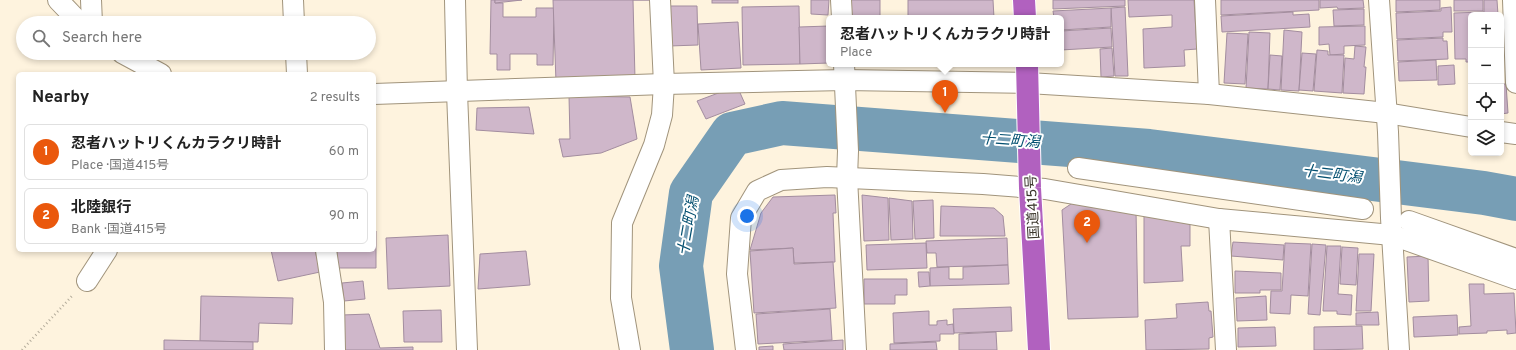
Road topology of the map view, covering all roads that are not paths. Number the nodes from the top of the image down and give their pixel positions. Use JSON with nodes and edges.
{"nodes":[{"id":1,"x":58,"y":0,"type":"edge"},
{"id":2,"x":91,"y":0,"type":"edge"},
{"id":3,"x":293,"y":0,"type":"edge"},
{"id":4,"x":455,"y":0,"type":"edge"},
{"id":5,"x":660,"y":0,"type":"edge"},
{"id":6,"x":841,"y":0,"type":"edge"},
{"id":7,"x":1024,"y":0,"type":"edge"},
{"id":8,"x":1205,"y":0,"type":"edge"},
{"id":9,"x":1379,"y":0,"type":"edge"},
{"id":10,"x":1513,"y":0,"type":"edge"},
{"id":11,"x":842,"y":15,"type":"edge"},
{"id":12,"x":1025,"y":15,"type":"edge"},
{"id":13,"x":73,"y":16,"type":"edge"},
{"id":14,"x":92,"y":16,"type":"edge"},
{"id":15,"x":294,"y":16,"type":"edge"},
{"id":16,"x":135,"y":60,"type":"edge"},
{"id":17,"x":296,"y":60,"type":"edge"},
{"id":18,"x":157,"y":72,"type":"edge"},
{"id":19,"x":297,"y":72,"type":"edge"},
{"id":20,"x":845,"y":72,"type":"edge"},
{"id":21,"x":1028,"y":74,"type":"edge"},
{"id":22,"x":1516,"y":83,"type":"edge"},
{"id":23,"x":664,"y":84,"type":"junction"},
{"id":24,"x":457,"y":92,"type":"junction"},
{"id":25,"x":376,"y":94,"type":"edge"},
{"id":26,"x":1209,"y":94,"type":"junction"},
{"id":27,"x":1387,"y":122,"type":"junction"},
{"id":28,"x":1468,"y":127,"type":"edge"},
{"id":29,"x":1504,"y":132,"type":"edge"},
{"id":30,"x":1516,"y":134,"type":"edge"},
{"id":31,"x":1078,"y":168,"type":"dead end"},
{"id":32,"x":847,"y":178,"type":"junction"},
{"id":33,"x":1030,"y":188,"type":"junction"},
{"id":34,"x":1363,"y":209,"type":"dead end"},
{"id":35,"x":1219,"y":219,"type":"junction"},
{"id":36,"x":1397,"y":225,"type":"junction"},
{"id":37,"x":107,"y":252,"type":"edge"},
{"id":38,"x":326,"y":252,"type":"edge"},
{"id":39,"x":1516,"y":259,"type":"edge"},
{"id":40,"x":1516,"y":279,"type":"edge"},
{"id":41,"x":87,"y":281,"type":"road end"},
{"id":42,"x":335,"y":350,"type":"edge"},
{"id":43,"x":467,"y":350,"type":"edge"},
{"id":44,"x":630,"y":350,"type":"edge"},
{"id":45,"x":746,"y":350,"type":"edge"},
{"id":46,"x":856,"y":350,"type":"edge"},
{"id":47,"x":1039,"y":350,"type":"edge"},
{"id":48,"x":1226,"y":350,"type":"edge"},
{"id":49,"x":1399,"y":350,"type":"edge"}],
"edges":[{"from":1,"to":13,"type":"street"},
{"from":2,"to":14,"type":"street"},
{"from":3,"to":15,"type":"street"},
{"from":4,"to":24,"type":"street"},
{"from":5,"to":23,"type":"street"},
{"from":6,"to":11,"type":"street"},
{"from":7,"to":12,"type":"highway"},
{"from":8,"to":26,"type":"street"},
{"from":9,"to":27,"type":"street"},
{"from":10,"to":22,"type":"street"},
{"from":16,"to":18,"type":"street"},
{"from":17,"to":19,"type":"street"},
{"from":20,"to":21,"type":"street"},
{"from":20,"to":23,"type":"street"},
{"from":20,"to":32,"type":"street"},
{"from":21,"to":26,"type":"street"},
{"from":21,"to":33,"type":"highway","name":"国道415号"},
{"from":23,"to":24,"type":"street"},
{"from":23,"to":44,"type":"street"},
{"from":24,"to":25,"type":"street"},
{"from":24,"to":43,"type":"street"},
{"from":26,"to":27,"type":"street"},
{"from":27,"to":28,"type":"street"},
{"from":27,"to":36,"type":"street"},
{"from":29,"to":30,"type":"street"},
{"from":31,"to":34,"type":"street"},
{"from":32,"to":33,"type":"street"},
{"from":32,"to":45,"type":"street"},
{"from":32,"to":46,"type":"street"},
{"from":33,"to":35,"type":"street"},
{"from":33,"to":47,"type":"highway","name":"国道415号"},
{"from":35,"to":36,"type":"street"},
{"from":35,"to":48,"type":"street"},
{"from":36,"to":39,"type":"street"},
{"from":36,"to":40,"type":"street"},
{"from":36,"to":49,"type":"street"},
{"from":37,"to":41,"type":"street"},
{"from":38,"to":42,"type":"street"}]}
